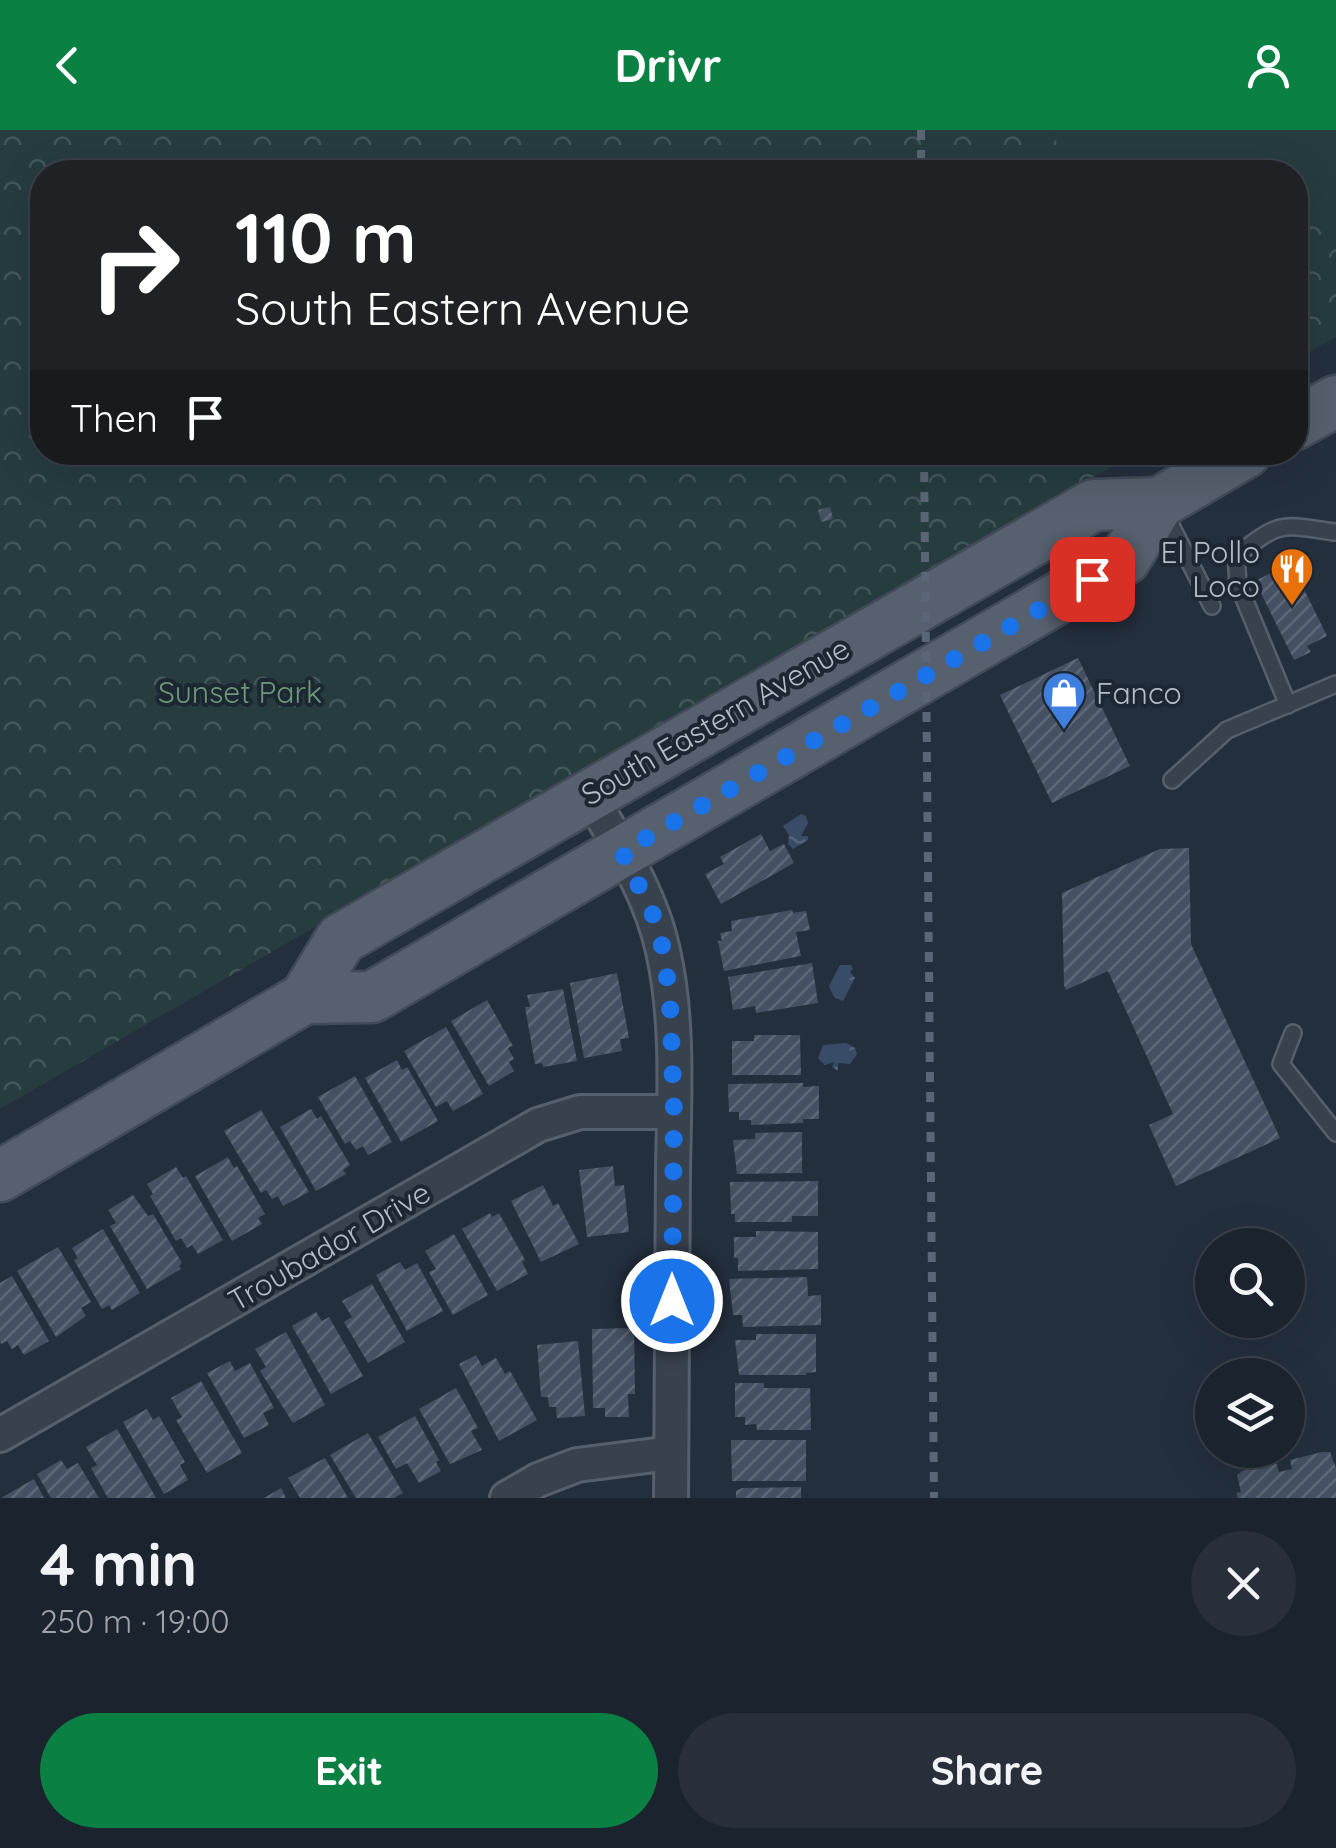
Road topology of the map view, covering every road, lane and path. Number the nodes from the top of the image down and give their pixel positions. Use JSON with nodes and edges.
{"nodes":[{"id":1,"x":1336,"y":401,"type":"edge"},
{"id":2,"x":1308,"y":417,"type":"edge"},
{"id":3,"x":1224,"y":465,"type":"edge"},
{"id":4,"x":1160,"y":503,"type":"junction"},
{"id":5,"x":1334,"y":532,"type":"edge"},
{"id":6,"x":1212,"y":606,"type":"dead end"},
{"id":7,"x":1336,"y":684,"type":"edge"},
{"id":8,"x":1288,"y":704,"type":"junction"},
{"id":9,"x":1172,"y":780,"type":"dead end"},
{"id":10,"x":589,"y":794,"type":"junction"},
{"id":11,"x":622,"y":852,"type":"junction"},
{"id":12,"x":306,"y":998,"type":"junction"},
{"id":13,"x":1293,"y":1033,"type":"dead end"},
{"id":14,"x":674,"y":1112,"type":"junction"},
{"id":15,"x":1336,"y":1132,"type":"edge"},
{"id":16,"x":0,"y":1176,"type":"edge"},
{"id":17,"x":0,"y":1436,"type":"edge"},
{"id":18,"x":671,"y":1452,"type":"junction"},
{"id":19,"x":507,"y":1498,"type":"edge"},
{"id":20,"x":671,"y":1498,"type":"edge"}],
"edges":[{"from":1,"to":2,"type":"main road"},
{"from":3,"to":4,"type":"main road","name":"South Eastern Avenue"},
{"from":4,"to":6,"type":"lane"},
{"from":4,"to":10,"type":"main road","name":"South Eastern Avenue"},
{"from":4,"to":11,"type":"main road","name":"South Eastern Avenue"},
{"from":5,"to":8,"type":"lane"},
{"from":7,"to":8,"type":"lane"},
{"from":8,"to":9,"type":"lane"},
{"from":10,"to":11,"type":"street"},
{"from":10,"to":12,"type":"main road","name":"South Eastern Avenue"},
{"from":11,"to":12,"type":"main road","name":"South Eastern Avenue"},
{"from":11,"to":14,"type":"street"},
{"from":12,"to":16,"type":"main road","name":"South Eastern Avenue"},
{"from":13,"to":15,"type":"lane"},
{"from":14,"to":17,"type":"street","name":"Troubador Drive"},
{"from":14,"to":18,"type":"street"},
{"from":18,"to":19,"type":"street"},
{"from":18,"to":20,"type":"street"}]}
